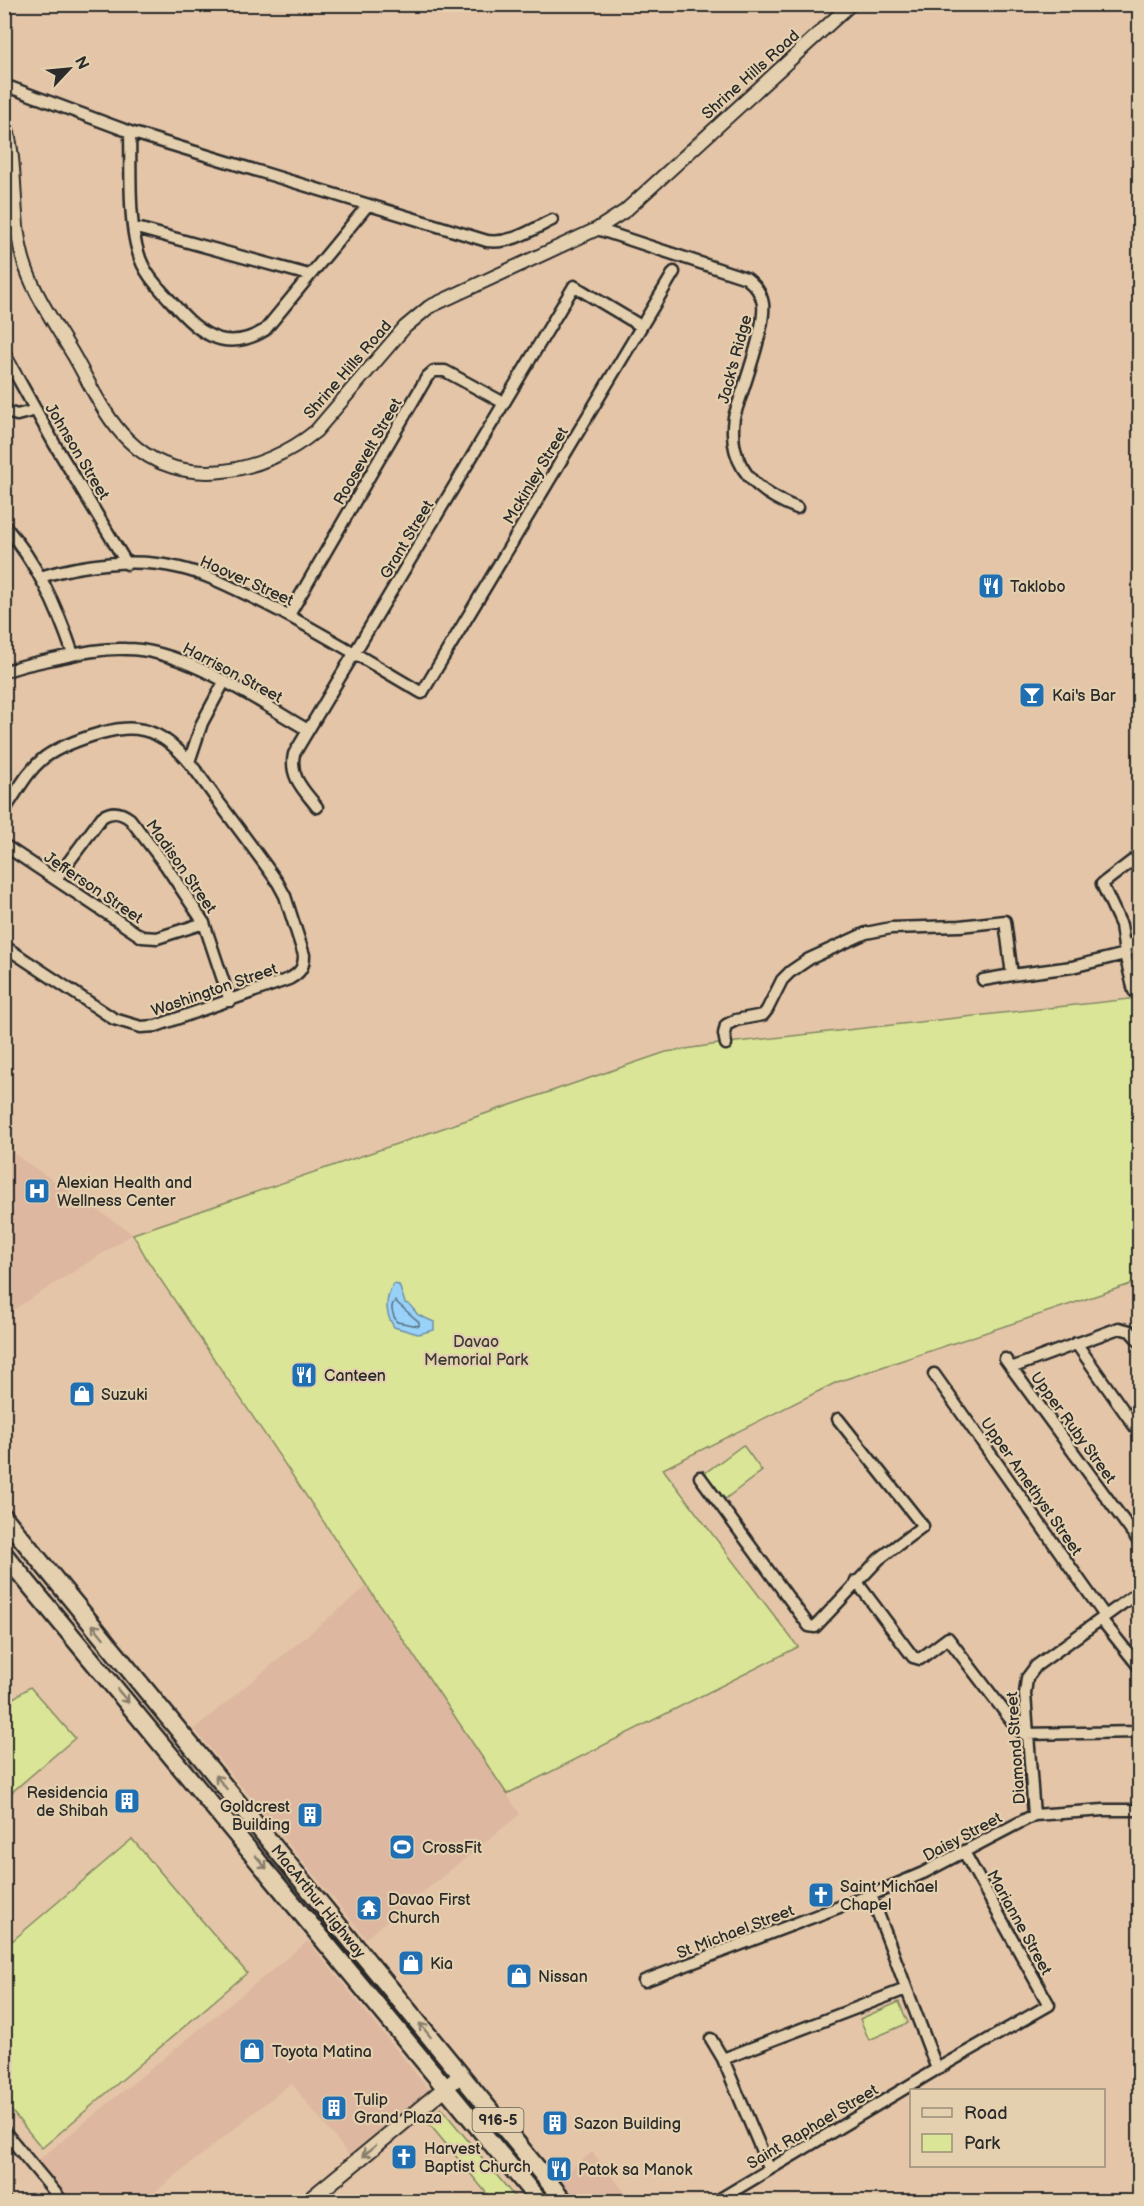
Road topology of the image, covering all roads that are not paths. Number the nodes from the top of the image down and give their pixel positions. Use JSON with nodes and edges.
{"nodes":[{"id":1,"x":851,"y":4,"type":"edge"},
{"id":2,"x":4,"y":85,"type":"edge"},
{"id":3,"x":4,"y":119,"type":"edge"},
{"id":4,"x":130,"y":132,"type":"junction"},
{"id":5,"x":367,"y":206,"type":"junction"},
{"id":6,"x":552,"y":220,"type":"dead end"},
{"id":7,"x":133,"y":227,"type":"junction"},
{"id":8,"x":597,"y":229,"type":"junction"},
{"id":9,"x":674,"y":272,"type":"dead end"},
{"id":10,"x":309,"y":275,"type":"junction"},
{"id":11,"x":641,"y":326,"type":"junction"},
{"id":12,"x":4,"y":353,"type":"edge"},
{"id":13,"x":504,"y":404,"type":"junction"},
{"id":14,"x":36,"y":410,"type":"junction"},
{"id":15,"x":4,"y":411,"type":"edge"},
{"id":16,"x":797,"y":508,"type":"dead end"},
{"id":17,"x":4,"y":525,"type":"edge"},
{"id":18,"x":128,"y":564,"type":"junction"},
{"id":19,"x":40,"y":577,"type":"junction"},
{"id":20,"x":289,"y":615,"type":"junction"},
{"id":21,"x":73,"y":654,"type":"junction"},
{"id":22,"x":355,"y":654,"type":"junction"},
{"id":23,"x":4,"y":672,"type":"edge"},
{"id":24,"x":224,"y":682,"type":"junction"},
{"id":25,"x":422,"y":693,"type":"joint"},
{"id":26,"x":308,"y":730,"type":"junction"},
{"id":27,"x":189,"y":762,"type":"junction"},
{"id":28,"x":317,"y":807,"type":"dead end"},
{"id":29,"x":4,"y":811,"type":"edge"},
{"id":30,"x":4,"y":845,"type":"edge"},
{"id":31,"x":1140,"y":855,"type":"edge"},
{"id":32,"x":56,"y":879,"type":"junction"},
{"id":33,"x":204,"y":923,"type":"junction"},
{"id":34,"x":1140,"y":941,"type":"edge"},
{"id":35,"x":4,"y":946,"type":"edge"},
{"id":36,"x":1124,"y":950,"type":"junction"},
{"id":37,"x":1012,"y":975,"type":"junction"},
{"id":38,"x":983,"y":980,"type":"dead end"},
{"id":39,"x":1134,"y":991,"type":"dead end"},
{"id":40,"x":230,"y":1001,"type":"junction"},
{"id":41,"x":726,"y":1044,"type":"dead end"},
{"id":42,"x":1140,"y":1342,"type":"edge"},
{"id":43,"x":1076,"y":1343,"type":"junction"},
{"id":44,"x":934,"y":1374,"type":"dead end"},
{"id":45,"x":838,"y":1419,"type":"dead end"},
{"id":46,"x":1140,"y":1434,"type":"edge"},
{"id":47,"x":700,"y":1477,"type":"dead end"},
{"id":48,"x":4,"y":1517,"type":"edge"},
{"id":49,"x":1140,"y":1543,"type":"edge"},
{"id":50,"x":4,"y":1554,"type":"edge"},
{"id":51,"x":856,"y":1581,"type":"junction"},
{"id":52,"x":1140,"y":1591,"type":"edge"},
{"id":53,"x":80,"y":1609,"type":"junction"},
{"id":54,"x":1103,"y":1617,"type":"junction"},
{"id":55,"x":63,"y":1623,"type":"junction"},
{"id":56,"x":1140,"y":1668,"type":"edge"},
{"id":57,"x":1140,"y":1732,"type":"edge"},
{"id":58,"x":1028,"y":1735,"type":"junction"},
{"id":59,"x":1140,"y":1810,"type":"edge"},
{"id":60,"x":246,"y":1811,"type":"junction"},
{"id":61,"x":1034,"y":1815,"type":"junction"},
{"id":62,"x":230,"y":1824,"type":"junction"},
{"id":63,"x":964,"y":1852,"type":"junction"},
{"id":64,"x":871,"y":1895,"type":"junction"},
{"id":65,"x":339,"y":1924,"type":"junction"},
{"id":66,"x":323,"y":1938,"type":"junction"},
{"id":67,"x":644,"y":1981,"type":"dead end"},
{"id":68,"x":906,"y":1989,"type":"junction"},
{"id":69,"x":1049,"y":2006,"type":"joint"},
{"id":70,"x":711,"y":2039,"type":"dead end"},
{"id":71,"x":723,"y":2059,"type":"junction"},
{"id":72,"x":937,"y":2069,"type":"junction"},
{"id":73,"x":461,"y":2075,"type":"junction"},
{"id":74,"x":446,"y":2088,"type":"junction"},
{"id":75,"x":4,"y":2131,"type":"edge"},
{"id":76,"x":769,"y":2168,"type":"junction"},
{"id":77,"x":63,"y":2202,"type":"edge"},
{"id":78,"x":307,"y":2202,"type":"edge"},
{"id":79,"x":540,"y":2202,"type":"edge"},
{"id":80,"x":565,"y":2202,"type":"edge"},
{"id":81,"x":715,"y":2202,"type":"edge"}],
"edges":[{"from":1,"to":8,"type":"street","name":"Shrine Hills Road"},
{"from":2,"to":4,"type":"street"},
{"from":3,"to":8,"type":"street","name":"Shrine Hills Road"},
{"from":4,"to":5,"type":"street"},
{"from":4,"to":7,"type":"street"},
{"from":5,"to":6,"type":"street"},
{"from":5,"to":10,"type":"street"},
{"from":7,"to":10,"type":"street"},
{"from":7,"to":10,"type":"street"},
{"from":8,"to":16,"type":"street","name":"Jack's Ridge"},
{"from":9,"to":11,"type":"street","name":"Mckinley Street"},
{"from":11,"to":13,"type":"street","name":"Grant Street"},
{"from":11,"to":25,"type":"street","name":"Mckinley Street"},
{"from":12,"to":14,"type":"street","name":"Johnson Street"},
{"from":13,"to":20,"type":"street","name":"Roosevelt Street"},
{"from":13,"to":22,"type":"street","name":"Grant Street"},
{"from":14,"to":15,"type":"street"},
{"from":14,"to":18,"type":"street","name":"Johnson Street"},
{"from":17,"to":19,"type":"street"},
{"from":18,"to":19,"type":"street","name":"Hoover Street"},
{"from":18,"to":20,"type":"street","name":"Hoover Street"},
{"from":19,"to":21,"type":"street"},
{"from":20,"to":22,"type":"street","name":"Hoover Street"},
{"from":21,"to":23,"type":"street","name":"Harrison Street"},
{"from":21,"to":24,"type":"street","name":"Harrison Street"},
{"from":22,"to":25,"type":"street","name":"Hoover Street"},
{"from":22,"to":26,"type":"street","name":"Grant Street"},
{"from":24,"to":26,"type":"street","name":"Harrison Street"},
{"from":24,"to":27,"type":"street"},
{"from":26,"to":28,"type":"street","name":"Grant Street"},
{"from":27,"to":29,"type":"street","name":"Washington Street"},
{"from":27,"to":40,"type":"street","name":"Washington Street"},
{"from":30,"to":32,"type":"street","name":"Jefferson Street"},
{"from":31,"to":36,"type":"street"},
{"from":32,"to":33,"type":"street","name":"Jefferson Street"},
{"from":32,"to":33,"type":"street","name":"Madison Street"},
{"from":33,"to":40,"type":"street","name":"Madison Street"},
{"from":34,"to":36,"type":"street"},
{"from":35,"to":40,"type":"street","name":"Washington Street"},
{"from":36,"to":37,"type":"street"},
{"from":36,"to":39,"type":"street"},
{"from":37,"to":38,"type":"street"},
{"from":37,"to":41,"type":"street"},
{"from":42,"to":43,"type":"street"},
{"from":43,"to":46,"type":"street"},
{"from":43,"to":49,"type":"street","name":"Upper Ruby Street"},
{"from":44,"to":54,"type":"street","name":"Upper Amethyst Street"},
{"from":45,"to":51,"type":"street"},
{"from":47,"to":51,"type":"street"},
{"from":48,"to":53,"type":"main road","name":"MacArthur Highway","number":"916-5"},
{"from":50,"to":55,"type":"main road","name":"MacArthur Highway","number":"916-5"},
{"from":51,"to":58,"type":"street"},
{"from":52,"to":54,"type":"street","name":"Diamond Street"},
{"from":53,"to":55,"type":"main road"},
{"from":60,"to":53,"type":"main road","name":"MacArthur Highway","number":"916-5","one_way":true},
{"from":54,"to":56,"type":"street","name":"Upper Amethyst Street"},
{"from":54,"to":58,"type":"street","name":"Diamond Street"},
{"from":55,"to":62,"type":"main road","name":"MacArthur Highway","number":"916-5","one_way":true},
{"from":57,"to":58,"type":"street"},
{"from":58,"to":61,"type":"street","name":"Diamond Street"},
{"from":59,"to":61,"type":"street","name":"Daisy Street"},
{"from":60,"to":62,"type":"main road"},
{"from":60,"to":65,"type":"main road","name":"MacArthur Highway","number":"916-5"},
{"from":61,"to":63,"type":"street","name":"Daisy Street"},
{"from":62,"to":66,"type":"main road","name":"MacArthur Highway","number":"916-5","one_way":true},
{"from":63,"to":64,"type":"street","name":"Daisy Street"},
{"from":63,"to":69,"type":"street","name":"Marianne Street"},
{"from":64,"to":67,"type":"street","name":"St Michael Street"},
{"from":64,"to":68,"type":"street"},
{"from":65,"to":66,"type":"main road"},
{"from":73,"to":65,"type":"main road","name":"MacArthur Highway","number":"916-5","one_way":true},
{"from":66,"to":74,"type":"main road","name":"MacArthur Highway","number":"916-5"},
{"from":68,"to":71,"type":"street"},
{"from":68,"to":72,"type":"street"},
{"from":69,"to":72,"type":"street","name":"Saint Raphael Street"},
{"from":70,"to":71,"type":"street"},
{"from":71,"to":76,"type":"street"},
{"from":72,"to":76,"type":"street","name":"Saint Raphael Street"},
{"from":73,"to":74,"type":"main road"},
{"from":73,"to":80,"type":"main road","name":"MacArthur Highway","number":"916-5"},
{"from":74,"to":78,"type":"main road","one_way":true},
{"from":74,"to":79,"type":"main road","name":"MacArthur Highway","number":"916-5"},
{"from":75,"to":77,"type":"street"},
{"from":76,"to":81,"type":"street","name":"Saint Raphael Street"}]}
